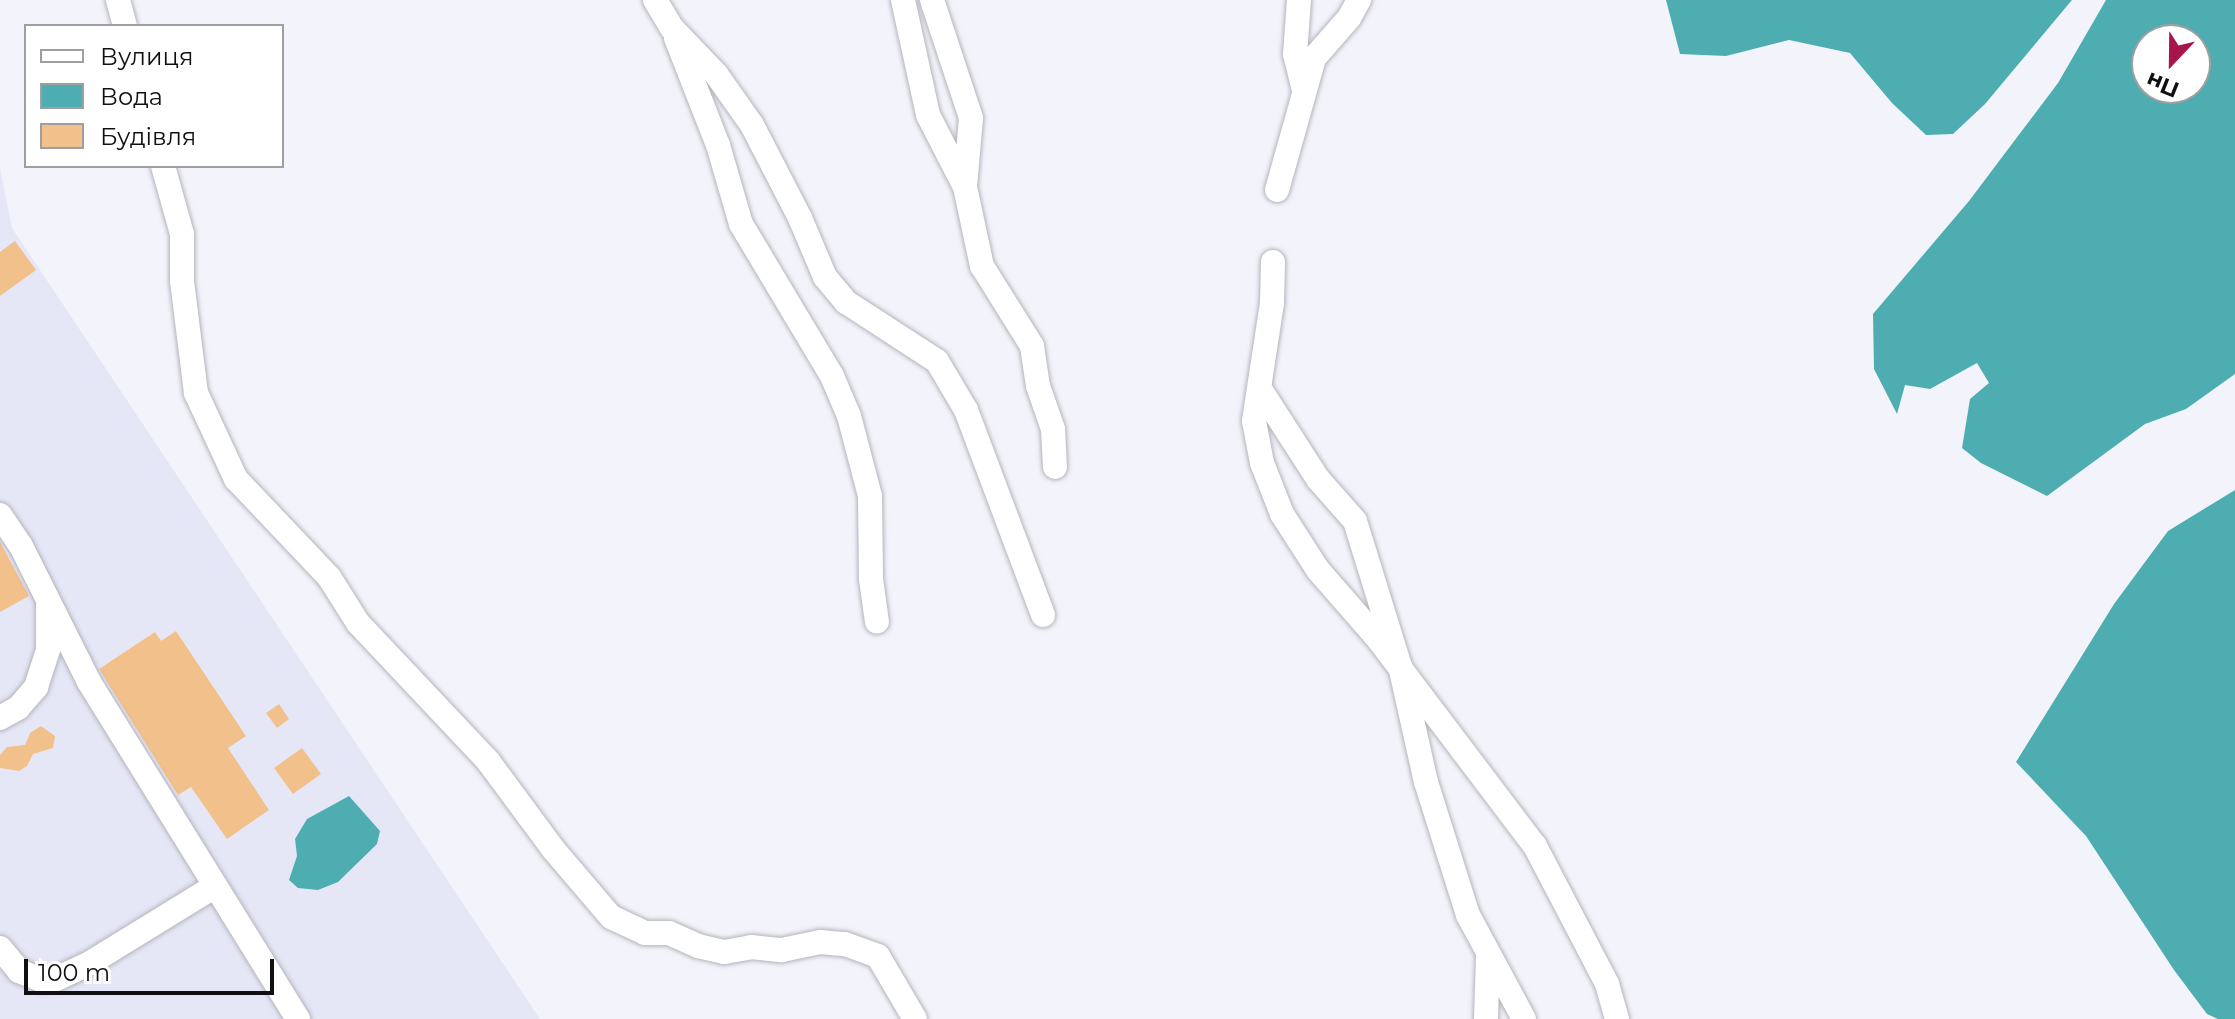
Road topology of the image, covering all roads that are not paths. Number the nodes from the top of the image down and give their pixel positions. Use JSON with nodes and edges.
{"nodes":[{"id":1,"x":118,"y":0,"type":"edge"},
{"id":2,"x":655,"y":0,"type":"edge"},
{"id":3,"x":903,"y":0,"type":"edge"},
{"id":4,"x":932,"y":0,"type":"edge"},
{"id":5,"x":1299,"y":0,"type":"edge"},
{"id":6,"x":1359,"y":0,"type":"edge"},
{"id":7,"x":124,"y":24,"type":"edge"},
{"id":8,"x":672,"y":28,"type":"junction"},
{"id":9,"x":1305,"y":93,"type":"junction"},
{"id":10,"x":164,"y":168,"type":"edge"},
{"id":11,"x":965,"y":187,"type":"junction"},
{"id":12,"x":1277,"y":190,"type":"dead end"},
{"id":13,"x":1273,"y":262,"type":"dead end"},
{"id":14,"x":1260,"y":389,"type":"junction"},
{"id":15,"x":1055,"y":467,"type":"dead end"},
{"id":16,"x":0,"y":515,"type":"edge"},
{"id":17,"x":48,"y":601,"type":"junction"},
{"id":18,"x":1043,"y":615,"type":"dead end"},
{"id":19,"x":877,"y":622,"type":"dead end"},
{"id":20,"x":1400,"y":666,"type":"junction"},
{"id":21,"x":0,"y":718,"type":"edge"},
{"id":22,"x":215,"y":886,"type":"junction"},
{"id":23,"x":0,"y":948,"type":"edge"},
{"id":24,"x":1488,"y":952,"type":"junction"},
{"id":25,"x":298,"y":1019,"type":"edge"},
{"id":26,"x":915,"y":1019,"type":"edge"},
{"id":27,"x":1486,"y":1019,"type":"edge"},
{"id":28,"x":1524,"y":1019,"type":"edge"},
{"id":29,"x":1617,"y":1019,"type":"edge"}],
"edges":[{"from":1,"to":7,"type":"lane"},
{"from":2,"to":8,"type":"lane"},
{"from":3,"to":11,"type":"lane"},
{"from":4,"to":11,"type":"lane"},
{"from":5,"to":9,"type":"lane"},
{"from":6,"to":9,"type":"lane"},
{"from":8,"to":18,"type":"lane"},
{"from":8,"to":19,"type":"lane"},
{"from":9,"to":12,"type":"lane"},
{"from":10,"to":26,"type":"lane"},
{"from":11,"to":15,"type":"lane"},
{"from":13,"to":14,"type":"lane"},
{"from":14,"to":20,"type":"lane"},
{"from":14,"to":20,"type":"lane"},
{"from":16,"to":17,"type":"lane"},
{"from":17,"to":21,"type":"lane"},
{"from":17,"to":22,"type":"lane"},
{"from":20,"to":24,"type":"lane"},
{"from":20,"to":29,"type":"lane"},
{"from":22,"to":23,"type":"lane"},
{"from":22,"to":25,"type":"lane"},
{"from":24,"to":27,"type":"lane"},
{"from":24,"to":28,"type":"lane"}]}
